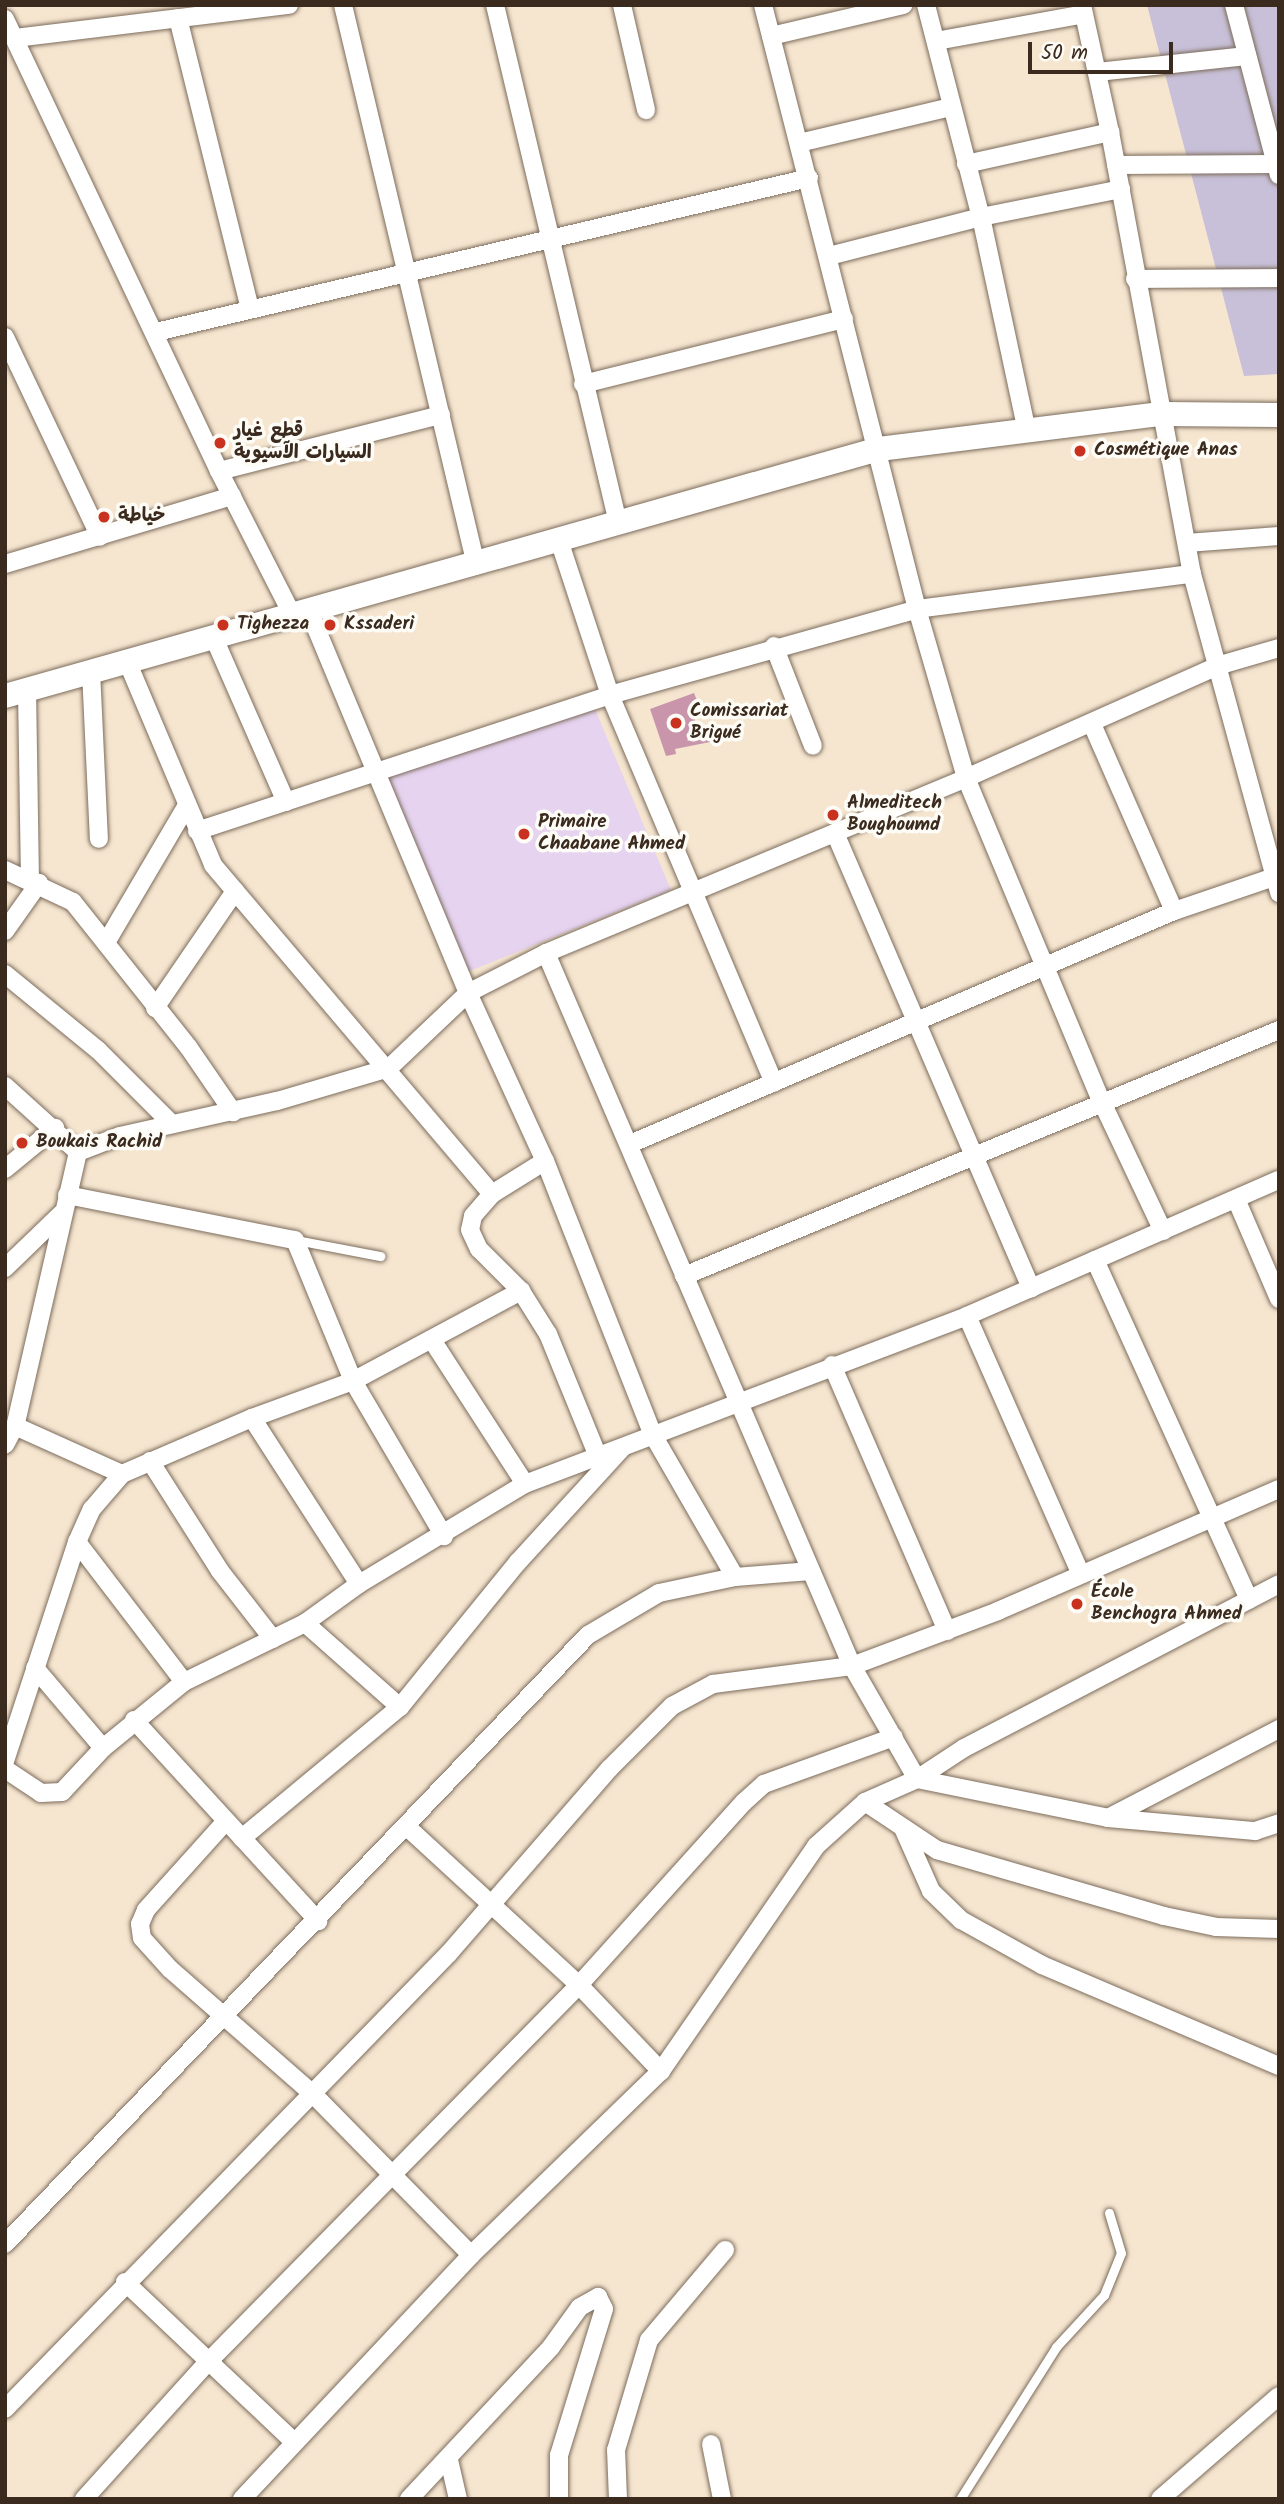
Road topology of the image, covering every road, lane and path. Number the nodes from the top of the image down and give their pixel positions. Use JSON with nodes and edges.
{"nodes":[{"id":1,"x":289,"y":5,"type":"edge"},
{"id":2,"x":343,"y":5,"type":"edge"},
{"id":3,"x":495,"y":5,"type":"edge"},
{"id":4,"x":622,"y":5,"type":"edge"},
{"id":5,"x":764,"y":5,"type":"edge"},
{"id":6,"x":902,"y":5,"type":"edge"},
{"id":7,"x":926,"y":5,"type":"edge"},
{"id":8,"x":1234,"y":5,"type":"edge"},
{"id":9,"x":1083,"y":10,"type":"edge"},
{"id":10,"x":178,"y":18,"type":"junction"},
{"id":11,"x":5,"y":19,"type":"edge"},
{"id":12,"x":771,"y":36,"type":"junction"},
{"id":13,"x":15,"y":38,"type":"junction"},
{"id":14,"x":936,"y":41,"type":"junction"},
{"id":15,"x":1247,"y":56,"type":"junction"},
{"id":16,"x":1097,"y":72,"type":"junction"},
{"id":17,"x":951,"y":107,"type":"junction"},
{"id":18,"x":646,"y":110,"type":"dead end"},
{"id":19,"x":1110,"y":132,"type":"junction"},
{"id":20,"x":799,"y":142,"type":"junction"},
{"id":21,"x":966,"y":164,"type":"junction"},
{"id":22,"x":1116,"y":165,"type":"junction"},
{"id":23,"x":1277,"y":169,"type":"edge"},
{"id":24,"x":808,"y":178,"type":"junction"},
{"id":25,"x":1121,"y":189,"type":"junction"},
{"id":26,"x":981,"y":217,"type":"junction"},
{"id":27,"x":550,"y":241,"type":"junction"},
{"id":28,"x":829,"y":256,"type":"junction"},
{"id":29,"x":410,"y":273,"type":"junction"},
{"id":30,"x":1279,"y":278,"type":"edge"},
{"id":31,"x":1135,"y":279,"type":"junction"},
{"id":32,"x":250,"y":309,"type":"junction"},
{"id":33,"x":844,"y":319,"type":"junction"},
{"id":34,"x":156,"y":332,"type":"junction"},
{"id":35,"x":5,"y":337,"type":"edge"},
{"id":36,"x":583,"y":384,"type":"junction"},
{"id":37,"x":1161,"y":414,"type":"junction"},
{"id":38,"x":441,"y":415,"type":"junction"},
{"id":39,"x":1279,"y":415,"type":"edge"},
{"id":40,"x":1027,"y":432,"type":"junction"},
{"id":41,"x":879,"y":449,"type":"junction"},
{"id":42,"x":219,"y":471,"type":"junction"},
{"id":43,"x":232,"y":496,"type":"junction"},
{"id":44,"x":618,"y":523,"type":"junction"},
{"id":45,"x":1279,"y":536,"type":"edge"},
{"id":46,"x":100,"y":537,"type":"junction"},
{"id":47,"x":559,"y":540,"type":"junction"},
{"id":48,"x":1187,"y":543,"type":"junction"},
{"id":49,"x":5,"y":564,"type":"edge"},
{"id":50,"x":476,"y":565,"type":"junction"},
{"id":51,"x":1192,"y":574,"type":"junction"},
{"id":52,"x":917,"y":609,"type":"junction"},
{"id":53,"x":301,"y":613,"type":"junction"},
{"id":54,"x":214,"y":638,"type":"junction"},
{"id":55,"x":774,"y":646,"type":"junction"},
{"id":56,"x":1279,"y":648,"type":"edge"},
{"id":57,"x":127,"y":662,"type":"junction"},
{"id":58,"x":1217,"y":666,"type":"junction"},
{"id":59,"x":91,"y":671,"type":"junction"},
{"id":60,"x":16,"y":693,"type":"edge"},
{"id":61,"x":610,"y":695,"type":"junction"},
{"id":62,"x":1092,"y":724,"type":"junction"},
{"id":63,"x":813,"y":746,"type":"dead end"},
{"id":64,"x":375,"y":772,"type":"junction"},
{"id":65,"x":966,"y":778,"type":"junction"},
{"id":66,"x":286,"y":802,"type":"junction"},
{"id":67,"x":186,"y":807,"type":"junction"},
{"id":68,"x":197,"y":831,"type":"junction"},
{"id":69,"x":835,"y":833,"type":"junction"},
{"id":70,"x":99,"y":839,"type":"dead end"},
{"id":71,"x":1273,"y":853,"type":"edge"},
{"id":72,"x":5,"y":870,"type":"edge"},
{"id":73,"x":35,"y":881,"type":"junction"},
{"id":74,"x":1276,"y":885,"type":"edge"},
{"id":75,"x":235,"y":891,"type":"junction"},
{"id":76,"x":692,"y":893,"type":"junction"},
{"id":77,"x":1174,"y":911,"type":"junction"},
{"id":78,"x":5,"y":931,"type":"edge"},
{"id":79,"x":107,"y":941,"type":"junction"},
{"id":80,"x":546,"y":953,"type":"junction"},
{"id":81,"x":1047,"y":969,"type":"junction"},
{"id":82,"x":5,"y":974,"type":"edge"},
{"id":83,"x":468,"y":993,"type":"junction"},
{"id":84,"x":155,"y":1008,"type":"junction"},
{"id":85,"x":915,"y":1022,"type":"junction"},
{"id":86,"x":1279,"y":1030,"type":"edge"},
{"id":87,"x":389,"y":1068,"type":"junction"},
{"id":88,"x":774,"y":1083,"type":"junction"},
{"id":89,"x":5,"y":1086,"type":"edge"},
{"id":90,"x":1101,"y":1100,"type":"junction"},
{"id":91,"x":233,"y":1111,"type":"junction"},
{"id":92,"x":172,"y":1124,"type":"junction"},
{"id":93,"x":55,"y":1128,"type":"junction"},
{"id":94,"x":630,"y":1144,"type":"junction"},
{"id":95,"x":78,"y":1152,"type":"junction"},
{"id":96,"x":973,"y":1155,"type":"junction"},
{"id":97,"x":9,"y":1160,"type":"edge"},
{"id":98,"x":545,"y":1160,"type":"junction"},
{"id":99,"x":1279,"y":1181,"type":"edge"},
{"id":100,"x":492,"y":1194,"type":"junction"},
{"id":101,"x":67,"y":1195,"type":"junction"},
{"id":102,"x":1236,"y":1199,"type":"junction"},
{"id":103,"x":62,"y":1213,"type":"junction"},
{"id":104,"x":1163,"y":1231,"type":"junction"},
{"id":105,"x":295,"y":1240,"type":"junction"},
{"id":106,"x":380,"y":1256,"type":"dead end"},
{"id":107,"x":1096,"y":1260,"type":"junction"},
{"id":108,"x":5,"y":1268,"type":"edge"},
{"id":109,"x":684,"y":1276,"type":"junction"},
{"id":110,"x":1031,"y":1289,"type":"junction"},
{"id":111,"x":521,"y":1292,"type":"junction"},
{"id":112,"x":1279,"y":1299,"type":"edge"},
{"id":113,"x":967,"y":1316,"type":"junction"},
{"id":114,"x":432,"y":1339,"type":"junction"},
{"id":115,"x":832,"y":1365,"type":"junction"},
{"id":116,"x":353,"y":1381,"type":"junction"},
{"id":117,"x":737,"y":1405,"type":"junction"},
{"id":118,"x":252,"y":1418,"type":"junction"},
{"id":119,"x":15,"y":1426,"type":"junction"},
{"id":120,"x":653,"y":1435,"type":"junction"},
{"id":121,"x":5,"y":1445,"type":"edge"},
{"id":122,"x":625,"y":1445,"type":"junction"},
{"id":123,"x":597,"y":1454,"type":"junction"},
{"id":124,"x":150,"y":1461,"type":"junction"},
{"id":125,"x":122,"y":1474,"type":"junction"},
{"id":126,"x":525,"y":1484,"type":"junction"},
{"id":127,"x":1279,"y":1489,"type":"edge"},
{"id":128,"x":1213,"y":1518,"type":"junction"},
{"id":129,"x":444,"y":1536,"type":"junction"},
{"id":130,"x":77,"y":1542,"type":"junction"},
{"id":131,"x":811,"y":1571,"type":"junction"},
{"id":132,"x":1081,"y":1574,"type":"junction"},
{"id":133,"x":735,"y":1577,"type":"junction"},
{"id":134,"x":359,"y":1584,"type":"junction"},
{"id":135,"x":1279,"y":1584,"type":"edge"},
{"id":136,"x":1249,"y":1600,"type":"junction"},
{"id":137,"x":305,"y":1623,"type":"junction"},
{"id":138,"x":947,"y":1631,"type":"junction"},
{"id":139,"x":273,"y":1639,"type":"junction"},
{"id":140,"x":852,"y":1666,"type":"junction"},
{"id":141,"x":35,"y":1668,"type":"junction"},
{"id":142,"x":184,"y":1682,"type":"junction"},
{"id":143,"x":400,"y":1707,"type":"junction"},
{"id":144,"x":134,"y":1720,"type":"junction"},
{"id":145,"x":1279,"y":1729,"type":"edge"},
{"id":146,"x":894,"y":1737,"type":"junction"},
{"id":147,"x":103,"y":1748,"type":"junction"},
{"id":148,"x":5,"y":1761,"type":"edge"},
{"id":149,"x":5,"y":1769,"type":"edge"},
{"id":150,"x":917,"y":1779,"type":"junction"},
{"id":151,"x":864,"y":1802,"type":"junction"},
{"id":152,"x":1108,"y":1818,"type":"junction"},
{"id":153,"x":226,"y":1821,"type":"junction"},
{"id":154,"x":1279,"y":1823,"type":"edge"},
{"id":155,"x":407,"y":1827,"type":"junction"},
{"id":156,"x":903,"y":1828,"type":"junction"},
{"id":157,"x":242,"y":1838,"type":"junction"},
{"id":158,"x":494,"y":1904,"type":"junction"},
{"id":159,"x":318,"y":1921,"type":"junction"},
{"id":160,"x":1279,"y":1929,"type":"edge"},
{"id":161,"x":579,"y":1985,"type":"junction"},
{"id":162,"x":224,"y":2018,"type":"junction"},
{"id":163,"x":1279,"y":2066,"type":"edge"},
{"id":164,"x":661,"y":2071,"type":"junction"},
{"id":165,"x":314,"y":2095,"type":"junction"},
{"id":166,"x":390,"y":2175,"type":"junction"},
{"id":167,"x":1110,"y":2213,"type":"dead end"},
{"id":168,"x":5,"y":2244,"type":"edge"},
{"id":169,"x":725,"y":2250,"type":"dead end"},
{"id":170,"x":471,"y":2255,"type":"junction"},
{"id":171,"x":125,"y":2282,"type":"junction"},
{"id":172,"x":208,"y":2362,"type":"junction"},
{"id":173,"x":1275,"y":2404,"type":"edge"},
{"id":174,"x":5,"y":2410,"type":"edge"},
{"id":175,"x":294,"y":2442,"type":"junction"},
{"id":176,"x":711,"y":2444,"type":"dead end"},
{"id":177,"x":449,"y":2459,"type":"junction"},
{"id":178,"x":84,"y":2499,"type":"edge"},
{"id":179,"x":242,"y":2499,"type":"edge"},
{"id":180,"x":409,"y":2499,"type":"edge"},
{"id":181,"x":458,"y":2499,"type":"edge"},
{"id":182,"x":559,"y":2499,"type":"edge"},
{"id":183,"x":618,"y":2499,"type":"edge"},
{"id":184,"x":722,"y":2499,"type":"edge"},
{"id":185,"x":960,"y":2499,"type":"edge"},
{"id":186,"x":1160,"y":2499,"type":"edge"}],
"edges":[{"from":1,"to":10,"type":"street"},
{"from":2,"to":29,"type":"street"},
{"from":3,"to":27,"type":"street"},
{"from":4,"to":18,"type":"street"},
{"from":5,"to":12,"type":"street"},
{"from":6,"to":12,"type":"street"},
{"from":7,"to":14,"type":"street"},
{"from":8,"to":15,"type":"street"},
{"from":9,"to":14,"type":"street"},
{"from":9,"to":16,"type":"street"},
{"from":10,"to":13,"type":"street"},
{"from":10,"to":32,"type":"street"},
{"from":11,"to":13,"type":"street"},
{"from":12,"to":20,"type":"street"},
{"from":13,"to":34,"type":"street"},
{"from":14,"to":17,"type":"street"},
{"from":15,"to":16,"type":"street"},
{"from":15,"to":23,"type":"street"},
{"from":16,"to":19,"type":"street"},
{"from":17,"to":20,"type":"street"},
{"from":17,"to":21,"type":"street"},
{"from":19,"to":21,"type":"street"},
{"from":19,"to":22,"type":"street"},
{"from":20,"to":24,"type":"street"},
{"from":21,"to":26,"type":"street"},
{"from":22,"to":23,"type":"street"},
{"from":22,"to":25,"type":"street"},
{"from":24,"to":27,"type":"street"},
{"from":24,"to":28,"type":"street"},
{"from":25,"to":26,"type":"street"},
{"from":25,"to":31,"type":"street"},
{"from":26,"to":28,"type":"street"},
{"from":26,"to":40,"type":"street"},
{"from":27,"to":29,"type":"street"},
{"from":27,"to":36,"type":"street"},
{"from":28,"to":33,"type":"street"},
{"from":29,"to":32,"type":"street"},
{"from":29,"to":38,"type":"street"},
{"from":30,"to":31,"type":"street"},
{"from":31,"to":37,"type":"street"},
{"from":32,"to":34,"type":"street"},
{"from":33,"to":36,"type":"street"},
{"from":33,"to":41,"type":"street"},
{"from":34,"to":42,"type":"street"},
{"from":35,"to":46,"type":"street"},
{"from":36,"to":44,"type":"street"},
{"from":37,"to":39,"type":"street"},
{"from":37,"to":40,"type":"street"},
{"from":37,"to":48,"type":"street"},
{"from":38,"to":42,"type":"street"},
{"from":38,"to":50,"type":"street"},
{"from":40,"to":41,"type":"street"},
{"from":41,"to":44,"type":"street"},
{"from":41,"to":52,"type":"street"},
{"from":42,"to":43,"type":"street"},
{"from":43,"to":46,"type":"street"},
{"from":43,"to":53,"type":"street"},
{"from":44,"to":47,"type":"street"},
{"from":45,"to":48,"type":"street"},
{"from":46,"to":49,"type":"street"},
{"from":47,"to":50,"type":"street"},
{"from":47,"to":61,"type":"street"},
{"from":48,"to":51,"type":"street"},
{"from":50,"to":53,"type":"street"},
{"from":51,"to":52,"type":"street"},
{"from":51,"to":58,"type":"street"},
{"from":52,"to":55,"type":"street"},
{"from":52,"to":65,"type":"street"},
{"from":53,"to":54,"type":"street"},
{"from":53,"to":64,"type":"street"},
{"from":54,"to":57,"type":"street"},
{"from":54,"to":66,"type":"street"},
{"from":55,"to":61,"type":"street"},
{"from":55,"to":63,"type":"street"},
{"from":56,"to":58,"type":"street"},
{"from":57,"to":59,"type":"street"},
{"from":57,"to":67,"type":"street"},
{"from":58,"to":62,"type":"street"},
{"from":58,"to":71,"type":"street"},
{"from":59,"to":60,"type":"street"},
{"from":59,"to":70,"type":"street"},
{"from":60,"to":73,"type":"street"},
{"from":61,"to":64,"type":"street"},
{"from":61,"to":76,"type":"street"},
{"from":62,"to":65,"type":"street"},
{"from":62,"to":77,"type":"street"},
{"from":64,"to":66,"type":"street"},
{"from":64,"to":83,"type":"street"},
{"from":65,"to":69,"type":"street"},
{"from":65,"to":81,"type":"street"},
{"from":66,"to":68,"type":"street"},
{"from":67,"to":68,"type":"street"},
{"from":67,"to":79,"type":"street"},
{"from":68,"to":75,"type":"street"},
{"from":69,"to":76,"type":"street"},
{"from":69,"to":85,"type":"street"},
{"from":71,"to":74,"type":"street"},
{"from":72,"to":73,"type":"street"},
{"from":73,"to":78,"type":"street"},
{"from":73,"to":79,"type":"street"},
{"from":74,"to":77,"type":"street"},
{"from":75,"to":84,"type":"street"},
{"from":75,"to":87,"type":"street"},
{"from":76,"to":80,"type":"street"},
{"from":76,"to":88,"type":"street"},
{"from":77,"to":81,"type":"street"},
{"from":79,"to":84,"type":"street"},
{"from":80,"to":83,"type":"street"},
{"from":80,"to":94,"type":"street"},
{"from":81,"to":85,"type":"street"},
{"from":81,"to":90,"type":"street"},
{"from":82,"to":92,"type":"street"},
{"from":83,"to":87,"type":"street"},
{"from":83,"to":98,"type":"street"},
{"from":84,"to":91,"type":"street"},
{"from":85,"to":88,"type":"street"},
{"from":85,"to":96,"type":"street"},
{"from":86,"to":90,"type":"street"},
{"from":87,"to":91,"type":"street"},
{"from":87,"to":100,"type":"street"},
{"from":88,"to":94,"type":"street"},
{"from":89,"to":93,"type":"street"},
{"from":90,"to":96,"type":"street"},
{"from":90,"to":104,"type":"street"},
{"from":91,"to":92,"type":"street"},
{"from":92,"to":95,"type":"street"},
{"from":93,"to":95,"type":"street"},
{"from":93,"to":97,"type":"street"},
{"from":94,"to":109,"type":"street"},
{"from":95,"to":101,"type":"street"},
{"from":96,"to":109,"type":"street"},
{"from":96,"to":110,"type":"street"},
{"from":98,"to":100,"type":"street"},
{"from":98,"to":120,"type":"street"},
{"from":99,"to":102,"type":"street"},
{"from":100,"to":111,"type":"street"},
{"from":101,"to":103,"type":"street"},
{"from":101,"to":105,"type":"street"},
{"from":102,"to":104,"type":"street"},
{"from":102,"to":112,"type":"street"},
{"from":103,"to":108,"type":"street"},
{"from":103,"to":119,"type":"street"},
{"from":104,"to":107,"type":"street"},
{"from":105,"to":106,"type":"lane"},
{"from":105,"to":116,"type":"street"},
{"from":107,"to":110,"type":"street"},
{"from":107,"to":128,"type":"street"},
{"from":109,"to":117,"type":"street"},
{"from":110,"to":113,"type":"street"},
{"from":111,"to":114,"type":"street"},
{"from":111,"to":123,"type":"street"},
{"from":113,"to":115,"type":"street"},
{"from":113,"to":132,"type":"street"},
{"from":114,"to":116,"type":"street"},
{"from":114,"to":126,"type":"street"},
{"from":115,"to":117,"type":"street"},
{"from":115,"to":138,"type":"street"},
{"from":116,"to":118,"type":"street"},
{"from":116,"to":129,"type":"street"},
{"from":117,"to":120,"type":"street"},
{"from":117,"to":131,"type":"street"},
{"from":118,"to":124,"type":"street"},
{"from":118,"to":134,"type":"street"},
{"from":119,"to":121,"type":"street"},
{"from":119,"to":125,"type":"street"},
{"from":120,"to":122,"type":"street"},
{"from":120,"to":133,"type":"street"},
{"from":122,"to":123,"type":"street"},
{"from":122,"to":143,"type":"street"},
{"from":123,"to":126,"type":"street"},
{"from":124,"to":125,"type":"street"},
{"from":124,"to":139,"type":"street"},
{"from":125,"to":130,"type":"street"},
{"from":126,"to":129,"type":"street"},
{"from":127,"to":128,"type":"street"},
{"from":128,"to":132,"type":"street"},
{"from":128,"to":136,"type":"street"},
{"from":129,"to":134,"type":"street"},
{"from":130,"to":141,"type":"street"},
{"from":130,"to":142,"type":"street"},
{"from":131,"to":133,"type":"street"},
{"from":131,"to":140,"type":"street"},
{"from":132,"to":138,"type":"street"},
{"from":133,"to":155,"type":"street"},
{"from":134,"to":137,"type":"street"},
{"from":135,"to":136,"type":"street"},
{"from":136,"to":150,"type":"street"},
{"from":137,"to":139,"type":"street"},
{"from":137,"to":143,"type":"street"},
{"from":138,"to":140,"type":"street"},
{"from":139,"to":142,"type":"street"},
{"from":140,"to":146,"type":"street"},
{"from":140,"to":158,"type":"street"},
{"from":141,"to":147,"type":"street"},
{"from":141,"to":148,"type":"street"},
{"from":142,"to":144,"type":"street"},
{"from":143,"to":157,"type":"street"},
{"from":144,"to":147,"type":"street"},
{"from":144,"to":153,"type":"street"},
{"from":145,"to":152,"type":"street"},
{"from":146,"to":150,"type":"street"},
{"from":146,"to":161,"type":"street"},
{"from":147,"to":149,"type":"street"},
{"from":150,"to":151,"type":"street"},
{"from":150,"to":152,"type":"street"},
{"from":151,"to":156,"type":"street"},
{"from":151,"to":164,"type":"street"},
{"from":152,"to":154,"type":"street"},
{"from":153,"to":157,"type":"street"},
{"from":153,"to":162,"type":"street"},
{"from":155,"to":158,"type":"street"},
{"from":155,"to":159,"type":"street"},
{"from":156,"to":160,"type":"street"},
{"from":156,"to":163,"type":"street"},
{"from":157,"to":159,"type":"street"},
{"from":158,"to":161,"type":"street"},
{"from":158,"to":165,"type":"street"},
{"from":159,"to":162,"type":"street"},
{"from":161,"to":164,"type":"street"},
{"from":161,"to":166,"type":"street"},
{"from":162,"to":165,"type":"street"},
{"from":162,"to":168,"type":"street"},
{"from":164,"to":170,"type":"street"},
{"from":165,"to":166,"type":"street"},
{"from":165,"to":171,"type":"street"},
{"from":166,"to":170,"type":"street"},
{"from":166,"to":172,"type":"street"},
{"from":167,"to":185,"type":"lane"},
{"from":169,"to":183,"type":"street"},
{"from":170,"to":175,"type":"street"},
{"from":171,"to":172,"type":"street"},
{"from":171,"to":174,"type":"street"},
{"from":172,"to":175,"type":"street"},
{"from":172,"to":178,"type":"street"},
{"from":173,"to":186,"type":"street"},
{"from":175,"to":179,"type":"street"},
{"from":176,"to":184,"type":"street"},
{"from":177,"to":180,"type":"street"},
{"from":177,"to":181,"type":"street"},
{"from":177,"to":182,"type":"street"}]}
